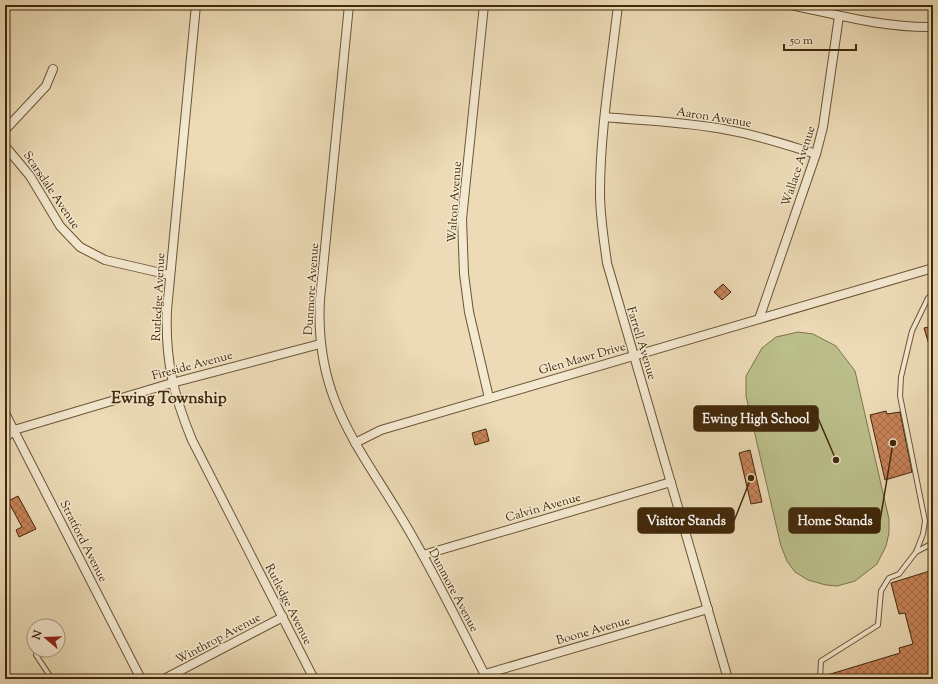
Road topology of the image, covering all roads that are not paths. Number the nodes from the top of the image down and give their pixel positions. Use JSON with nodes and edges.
{"nodes":[{"id":1,"x":196,"y":5,"type":"edge"},
{"id":2,"x":349,"y":5,"type":"edge"},
{"id":3,"x":484,"y":5,"type":"edge"},
{"id":4,"x":618,"y":5,"type":"edge"},
{"id":5,"x":791,"y":5,"type":"edge"},
{"id":6,"x":839,"y":16,"type":"junction"},
{"id":7,"x":933,"y":27,"type":"edge"},
{"id":8,"x":53,"y":69,"type":"dead end"},
{"id":9,"x":605,"y":117,"type":"junction"},
{"id":10,"x":5,"y":130,"type":"edge"},
{"id":11,"x":5,"y":146,"type":"edge"},
{"id":12,"x":816,"y":154,"type":"junction"},
{"id":13,"x":933,"y":268,"type":"edge"},
{"id":14,"x":170,"y":275,"type":"junction"},
{"id":15,"x":933,"y":294,"type":"edge"},
{"id":16,"x":758,"y":319,"type":"junction"},
{"id":17,"x":320,"y":344,"type":"junction"},
{"id":18,"x":634,"y":356,"type":"junction"},
{"id":19,"x":172,"y":383,"type":"junction"},
{"id":20,"x":489,"y":398,"type":"junction"},
{"id":21,"x":5,"y":413,"type":"edge"},
{"id":22,"x":14,"y":430,"type":"junction"},
{"id":23,"x":5,"y":438,"type":"edge"},
{"id":24,"x":355,"y":444,"type":"junction"},
{"id":25,"x":671,"y":482,"type":"junction"},
{"id":26,"x":933,"y":542,"type":"edge"},
{"id":27,"x":916,"y":552,"type":"junction"},
{"id":28,"x":423,"y":555,"type":"junction"},
{"id":29,"x":708,"y":609,"type":"junction"},
{"id":30,"x":283,"y":617,"type":"junction"},
{"id":31,"x":38,"y":658,"type":"edge"},
{"id":32,"x":486,"y":676,"type":"edge"},
{"id":33,"x":52,"y":679,"type":"edge"},
{"id":34,"x":141,"y":679,"type":"edge"},
{"id":35,"x":164,"y":679,"type":"edge"},
{"id":36,"x":314,"y":679,"type":"edge"},
{"id":37,"x":728,"y":679,"type":"edge"},
{"id":38,"x":820,"y":679,"type":"edge"}],
"edges":[{"from":1,"to":14,"type":"street","name":"Rutledge Avenue"},
{"from":2,"to":17,"type":"street","name":"Dunmore Avenue"},
{"from":3,"to":20,"type":"street","name":"Walton Avenue"},
{"from":4,"to":9,"type":"street","name":"Farrell Avenue"},
{"from":5,"to":6,"type":"street"},
{"from":6,"to":7,"type":"street"},
{"from":6,"to":12,"type":"street","name":"Wallace Avenue"},
{"from":8,"to":10,"type":"street"},
{"from":9,"to":12,"type":"street","name":"Aaron Avenue"},
{"from":9,"to":18,"type":"street","name":"Farrell Avenue"},
{"from":11,"to":14,"type":"street","name":"Scarsdale Avenue"},
{"from":12,"to":16,"type":"street","name":"Wallace Avenue"},
{"from":13,"to":16,"type":"street","name":"Glen Mawr Drive"},
{"from":14,"to":19,"type":"street","name":"Rutledge Avenue"},
{"from":15,"to":27,"type":"lane"},
{"from":16,"to":18,"type":"street","name":"Glen Mawr Drive"},
{"from":17,"to":19,"type":"street","name":"Fireside Avenue"},
{"from":17,"to":24,"type":"street","name":"Dunmore Avenue"},
{"from":18,"to":20,"type":"street","name":"Glen Mawr Drive"},
{"from":18,"to":25,"type":"street","name":"Farrell Avenue"},
{"from":19,"to":22,"type":"street","name":"Fireside Avenue"},
{"from":19,"to":30,"type":"street","name":"Rutledge Avenue"},
{"from":20,"to":24,"type":"street","name":"Glen Mawr Drive"},
{"from":21,"to":22,"type":"street","name":"Stratford Avenue"},
{"from":22,"to":23,"type":"street","name":"Fireside Avenue"},
{"from":22,"to":34,"type":"street","name":"Stratford Avenue"},
{"from":24,"to":28,"type":"street","name":"Dunmore Avenue"},
{"from":25,"to":28,"type":"street","name":"Calvin Avenue"},
{"from":25,"to":29,"type":"street","name":"Farrell Avenue"},
{"from":26,"to":27,"type":"lane"},
{"from":27,"to":38,"type":"lane"},
{"from":28,"to":32,"type":"street","name":"Dunmore Avenue"},
{"from":29,"to":32,"type":"street","name":"Boone Avenue"},
{"from":29,"to":37,"type":"street","name":"Farrell Avenue"},
{"from":30,"to":35,"type":"street","name":"Winthrop Avenue"},
{"from":30,"to":36,"type":"street","name":"Rutledge Avenue"},
{"from":31,"to":33,"type":"lane"}]}
